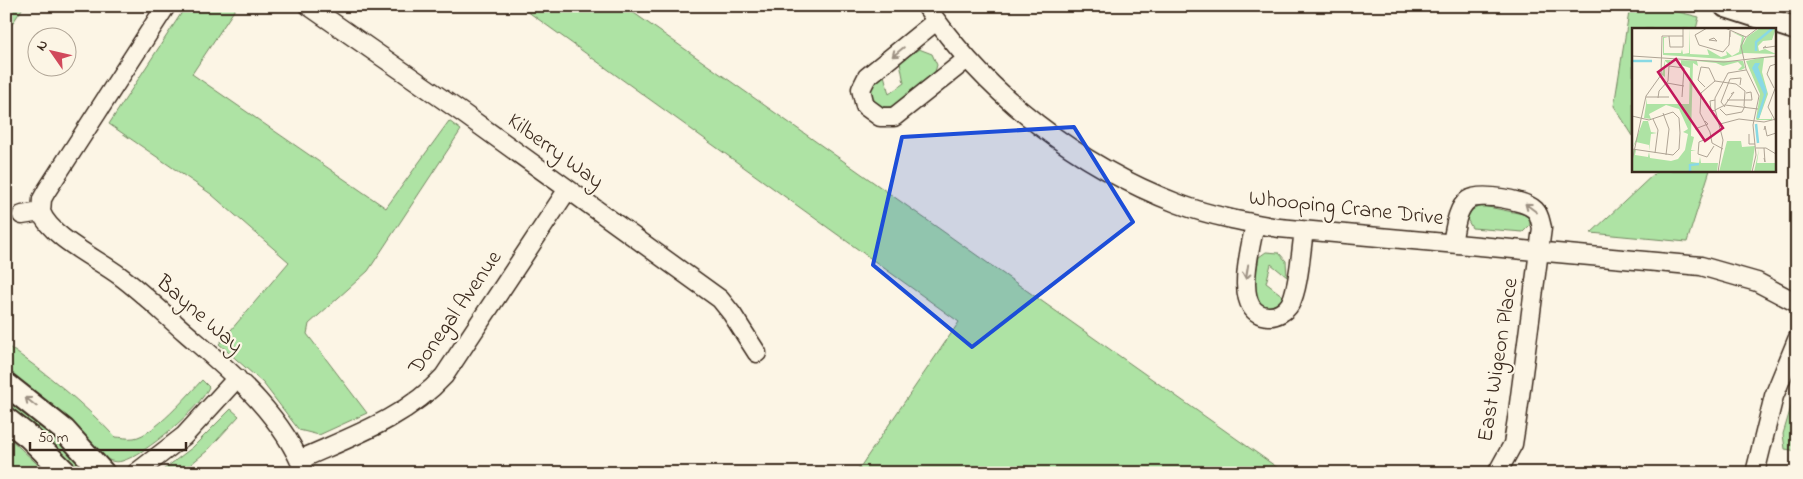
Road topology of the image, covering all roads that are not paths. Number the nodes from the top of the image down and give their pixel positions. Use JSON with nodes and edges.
{"nodes":[{"id":1,"x":166,"y":6,"type":"edge"},
{"id":2,"x":309,"y":6,"type":"edge"},
{"id":3,"x":1726,"y":6,"type":"edge"},
{"id":4,"x":931,"y":14,"type":"edge"},
{"id":5,"x":1797,"y":29,"type":"edge"},
{"id":6,"x":967,"y":59,"type":"junction"},
{"id":7,"x":568,"y":188,"type":"junction"},
{"id":8,"x":41,"y":212,"type":"junction"},
{"id":9,"x":22,"y":215,"type":"dead end"},
{"id":10,"x":1255,"y":224,"type":"junction"},
{"id":11,"x":1304,"y":231,"type":"junction"},
{"id":12,"x":1452,"y":243,"type":"junction"},
{"id":13,"x":1537,"y":252,"type":"junction"},
{"id":14,"x":1797,"y":303,"type":"edge"},
{"id":15,"x":1797,"y":340,"type":"edge"},
{"id":16,"x":757,"y":353,"type":"dead end"},
{"id":17,"x":237,"y":378,"type":"junction"},
{"id":18,"x":6,"y":384,"type":"edge"},
{"id":19,"x":6,"y":419,"type":"edge"},
{"id":20,"x":302,"y":466,"type":"edge"},
{"id":21,"x":66,"y":473,"type":"edge"},
{"id":22,"x":102,"y":473,"type":"edge"},
{"id":23,"x":136,"y":473,"type":"edge"},
{"id":24,"x":1497,"y":473,"type":"edge"},
{"id":25,"x":1755,"y":473,"type":"edge"}],
"edges":[{"from":1,"to":8,"type":"street"},
{"from":2,"to":7,"type":"street","name":"Kilberry Way"},
{"from":3,"to":5,"type":"street"},
{"from":4,"to":6,"type":"street","name":"Whooping Crane Drive"},
{"from":4,"to":6,"type":"street","one_way":true},
{"from":6,"to":10,"type":"street","name":"Whooping Crane Drive"},
{"from":7,"to":16,"type":"street","name":"Kilberry Way"},
{"from":7,"to":20,"type":"street","name":"Donegal Avenue"},
{"from":8,"to":9,"type":"street"},
{"from":8,"to":17,"type":"street","name":"Bayne Way"},
{"from":10,"to":11,"type":"street","name":"Whooping Crane Drive"},
{"from":10,"to":11,"type":"street","one_way":true},
{"from":11,"to":12,"type":"street","name":"Whooping Crane Drive"},
{"from":12,"to":13,"type":"street","name":"Whooping Crane Drive"},
{"from":13,"to":12,"type":"street","name":"East Wigeon Place","one_way":true},
{"from":13,"to":14,"type":"street","name":"Whooping Crane Drive"},
{"from":13,"to":24,"type":"street","name":"East Wigeon Place"},
{"from":15,"to":25,"type":"street"},
{"from":17,"to":20,"type":"street","name":"Bayne Way"},
{"from":17,"to":23,"type":"street"},
{"from":22,"to":18,"type":"street","one_way":true},
{"from":19,"to":21,"type":"street"}]}
